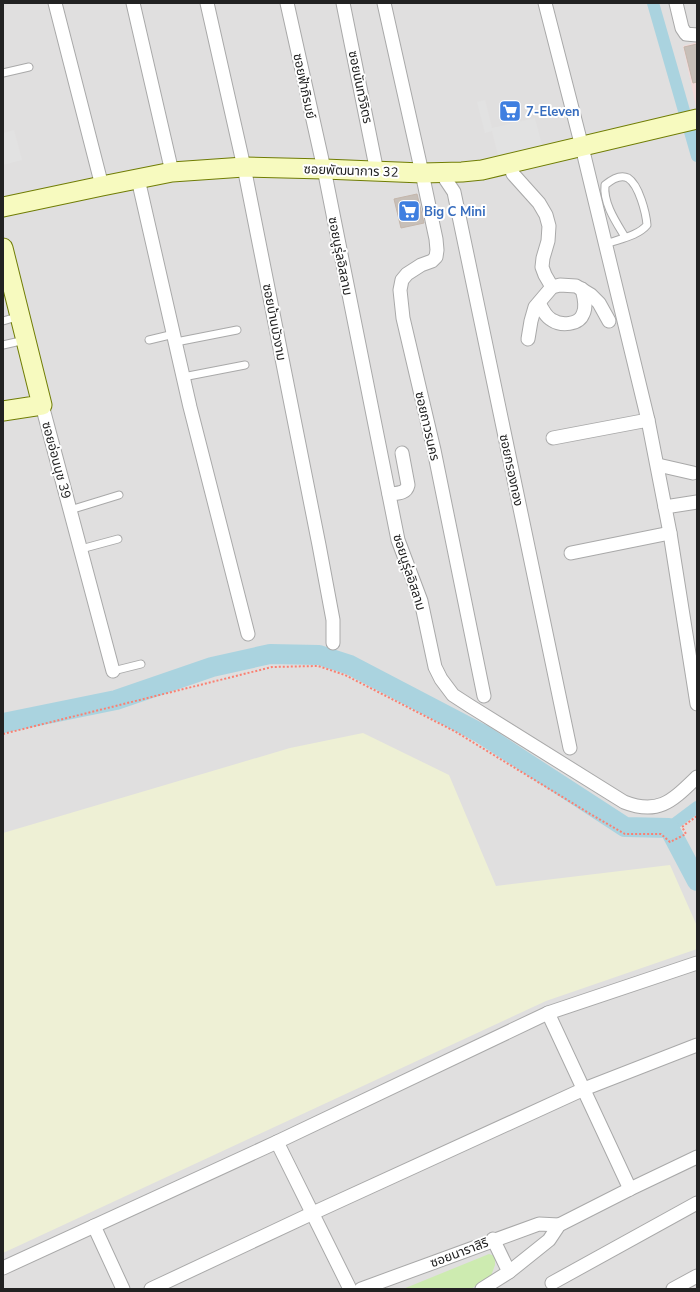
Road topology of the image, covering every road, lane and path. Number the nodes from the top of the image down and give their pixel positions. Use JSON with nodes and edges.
{"nodes":[{"id":1,"x":55,"y":3,"type":"edge"},
{"id":2,"x":132,"y":3,"type":"edge"},
{"id":3,"x":207,"y":3,"type":"edge"},
{"id":4,"x":287,"y":3,"type":"edge"},
{"id":5,"x":343,"y":3,"type":"edge"},
{"id":6,"x":384,"y":3,"type":"edge"},
{"id":7,"x":545,"y":3,"type":"edge"},
{"id":8,"x":676,"y":3,"type":"edge"},
{"id":9,"x":697,"y":35,"type":"edge"},
{"id":10,"x":29,"y":67,"type":"dead end"},
{"id":11,"x":3,"y":73,"type":"edge"},
{"id":12,"x":697,"y":119,"type":"edge"},
{"id":13,"x":582,"y":147,"type":"junction"},
{"id":14,"x":509,"y":163,"type":"junction"},
{"id":15,"x":244,"y":167,"type":"junction"},
{"id":16,"x":324,"y":169,"type":"junction"},
{"id":17,"x":172,"y":172,"type":"junction"},
{"id":18,"x":378,"y":172,"type":"junction"},
{"id":19,"x":443,"y":172,"type":"junction"},
{"id":20,"x":462,"y":172,"type":"junction"},
{"id":21,"x":422,"y":173,"type":"junction"},
{"id":22,"x":138,"y":179,"type":"junction"},
{"id":23,"x":102,"y":186,"type":"junction"},
{"id":24,"x":454,"y":192,"type":"junction"},
{"id":25,"x":3,"y":207,"type":"edge"},
{"id":26,"x":625,"y":237,"type":"junction"},
{"id":27,"x":606,"y":244,"type":"junction"},
{"id":28,"x":4,"y":257,"type":"edge"},
{"id":29,"x":552,"y":287,"type":"junction"},
{"id":30,"x":582,"y":289,"type":"junction"},
{"id":31,"x":539,"y":303,"type":"junction"},
{"id":32,"x":11,"y":318,"type":"edge"},
{"id":33,"x":609,"y":321,"type":"dead end"},
{"id":34,"x":236,"y":330,"type":"dead end"},
{"id":35,"x":175,"y":338,"type":"junction"},
{"id":36,"x":528,"y":339,"type":"dead end"},
{"id":37,"x":26,"y":340,"type":"junction"},
{"id":38,"x":150,"y":340,"type":"dead end"},
{"id":39,"x":3,"y":345,"type":"edge"},
{"id":40,"x":245,"y":365,"type":"dead end"},
{"id":41,"x":183,"y":377,"type":"junction"},
{"id":42,"x":42,"y":405,"type":"junction"},
{"id":43,"x":3,"y":411,"type":"edge"},
{"id":44,"x":648,"y":420,"type":"junction"},
{"id":45,"x":553,"y":438,"type":"dead end"},
{"id":46,"x":402,"y":453,"type":"dead end"},
{"id":47,"x":658,"y":465,"type":"junction"},
{"id":48,"x":693,"y":473,"type":"dead end"},
{"id":49,"x":389,"y":494,"type":"junction"},
{"id":50,"x":119,"y":495,"type":"dead end"},
{"id":51,"x":697,"y":502,"type":"edge"},
{"id":52,"x":665,"y":507,"type":"junction"},
{"id":53,"x":70,"y":510,"type":"junction"},
{"id":54,"x":670,"y":533,"type":"junction"},
{"id":55,"x":118,"y":539,"type":"dead end"},
{"id":56,"x":81,"y":550,"type":"junction"},
{"id":57,"x":571,"y":553,"type":"dead end"},
{"id":58,"x":248,"y":634,"type":"dead end"},
{"id":59,"x":333,"y":643,"type":"dead end"},
{"id":60,"x":693,"y":646,"type":"edge"},
{"id":61,"x":141,"y":664,"type":"dead end"},
{"id":62,"x":113,"y":671,"type":"joint"},
{"id":63,"x":484,"y":696,"type":"dead end"},
{"id":64,"x":697,"y":704,"type":"edge"},
{"id":65,"x":3,"y":734,"type":"edge"},
{"id":66,"x":570,"y":748,"type":"dead end"},
{"id":67,"x":697,"y":777,"type":"edge"},
{"id":68,"x":697,"y":816,"type":"edge"},
{"id":69,"x":697,"y":963,"type":"edge"},
{"id":70,"x":548,"y":1013,"type":"junction"},
{"id":71,"x":697,"y":1046,"type":"edge"},
{"id":72,"x":584,"y":1089,"type":"junction"},
{"id":73,"x":277,"y":1142,"type":"junction"},
{"id":74,"x":697,"y":1158,"type":"edge"},
{"id":75,"x":630,"y":1189,"type":"junction"},
{"id":76,"x":697,"y":1203,"type":"edge"},
{"id":77,"x":313,"y":1213,"type":"junction"},
{"id":78,"x":559,"y":1225,"type":"junction"},
{"id":79,"x":94,"y":1226,"type":"junction"},
{"id":80,"x":493,"y":1239,"type":"junction"},
{"id":81,"x":3,"y":1268,"type":"edge"},
{"id":82,"x":509,"y":1272,"type":"junction"},
{"id":83,"x":697,"y":1276,"type":"edge"},
{"id":84,"x":552,"y":1283,"type":"dead end"},
{"id":85,"x":123,"y":1289,"type":"edge"},
{"id":86,"x":151,"y":1289,"type":"edge"},
{"id":87,"x":350,"y":1289,"type":"edge"},
{"id":88,"x":361,"y":1289,"type":"edge"},
{"id":89,"x":482,"y":1289,"type":"edge"},
{"id":90,"x":673,"y":1289,"type":"edge"}],
"edges":[{"from":1,"to":23,"type":"street"},
{"from":2,"to":17,"type":"street"},
{"from":3,"to":15,"type":"street","name":"ซอยบ้านบัวงาม"},
{"from":4,"to":16,"type":"street","name":"ซอยฟ้าภิรมย์"},
{"from":5,"to":18,"type":"street","name":"ซอยนันทวิจิตร"},
{"from":6,"to":21,"type":"street"},
{"from":7,"to":13,"type":"street"},
{"from":8,"to":9,"type":"street"},
{"from":10,"to":11,"type":"lane"},
{"from":12,"to":13,"type":"street","name":"ซอยพัฒนาการ 32"},
{"from":13,"to":14,"type":"street","name":"ซอยพัฒนาการ 32"},
{"from":13,"to":27,"type":"street"},
{"from":14,"to":20,"type":"street","name":"ซอยพัฒนาการ 32"},
{"from":14,"to":29,"type":"street"},
{"from":15,"to":16,"type":"street","name":"ซอยพัฒนาการ 32"},
{"from":15,"to":17,"type":"street","name":"ซอยพัฒนาการ 32"},
{"from":15,"to":59,"type":"street","name":"ซอยบ้านบัวงาม"},
{"from":16,"to":18,"type":"street","name":"ซอยพัฒนาการ 32"},
{"from":16,"to":49,"type":"street","name":"ซอยนูรุ่ลอิสลาม"},
{"from":17,"to":22,"type":"street","name":"ซอยพัฒนาการ 32"},
{"from":18,"to":21,"type":"street","name":"ซอยพัฒนาการ 32"},
{"from":19,"to":20,"type":"street","name":"ซอยพัฒนาการ 32"},
{"from":19,"to":21,"type":"street","name":"ซอยพัฒนาการ 32"},
{"from":19,"to":24,"type":"street","name":"ซอยกรองทอง"},
{"from":20,"to":24,"type":"street"},
{"from":21,"to":63,"type":"street","name":"ซอยถาวรนคร"},
{"from":22,"to":23,"type":"street","name":"ซอยพัฒนาการ 32"},
{"from":22,"to":35,"type":"street"},
{"from":23,"to":25,"type":"street","name":"ซอยพัฒนาการ 32"},
{"from":24,"to":66,"type":"street","name":"ซอยกรองทอง"},
{"from":26,"to":26,"type":"lane"},
{"from":26,"to":27,"type":"lane"},
{"from":27,"to":44,"type":"street"},
{"from":28,"to":32,"type":"street","name":"ซอยอ่อนนุช 39"},
{"from":29,"to":30,"type":"street"},
{"from":29,"to":31,"type":"street"},
{"from":30,"to":31,"type":"street"},
{"from":30,"to":33,"type":"street"},
{"from":31,"to":36,"type":"street"},
{"from":32,"to":37,"type":"street","name":"ซอยอ่อนนุช 39"},
{"from":34,"to":35,"type":"lane"},
{"from":35,"to":38,"type":"lane"},
{"from":35,"to":41,"type":"street"},
{"from":37,"to":39,"type":"lane"},
{"from":37,"to":42,"type":"street","name":"ซอยอ่อนนุช 39"},
{"from":40,"to":41,"type":"lane"},
{"from":41,"to":58,"type":"street"},
{"from":42,"to":43,"type":"street"},
{"from":42,"to":53,"type":"street","name":"ซอยอ่อนนุช 39"},
{"from":44,"to":45,"type":"street"},
{"from":44,"to":47,"type":"street"},
{"from":46,"to":49,"type":"street"},
{"from":47,"to":48,"type":"street"},
{"from":47,"to":52,"type":"street"},
{"from":49,"to":67,"type":"street","name":"ซอยนูรุ่ลอิสลาม"},
{"from":50,"to":53,"type":"lane"},
{"from":51,"to":52,"type":"street"},
{"from":52,"to":54,"type":"street"},
{"from":53,"to":56,"type":"street","name":"ซอยอ่อนนุช 39"},
{"from":54,"to":57,"type":"street"},
{"from":54,"to":60,"type":"street"},
{"from":55,"to":56,"type":"lane"},
{"from":56,"to":62,"type":"street","name":"ซอยอ่อนนุช 39"},
{"from":60,"to":64,"type":"street"},
{"from":61,"to":62,"type":"lane"},
{"from":65,"to":68,"type":"path"},
{"from":69,"to":70,"type":"street"},
{"from":70,"to":72,"type":"street"},
{"from":70,"to":73,"type":"street"},
{"from":71,"to":72,"type":"street"},
{"from":72,"to":75,"type":"street"},
{"from":72,"to":77,"type":"street"},
{"from":73,"to":77,"type":"street"},
{"from":73,"to":79,"type":"street"},
{"from":74,"to":75,"type":"street","name":"ซอยนาราสิริ"},
{"from":75,"to":78,"type":"street","name":"ซอยนาราสิริ"},
{"from":76,"to":84,"type":"street"},
{"from":77,"to":86,"type":"street"},
{"from":77,"to":87,"type":"street"},
{"from":78,"to":80,"type":"street","name":"ซอยนาราสิริ"},
{"from":78,"to":82,"type":"street","name":"ซอยนาราสิริ"},
{"from":79,"to":81,"type":"street"},
{"from":79,"to":85,"type":"street"},
{"from":80,"to":82,"type":"street"},
{"from":80,"to":88,"type":"street","name":"ซอยนาราสิริ"},
{"from":82,"to":89,"type":"street","name":"ซอยนาราสิริ"},
{"from":83,"to":90,"type":"street"}]}
